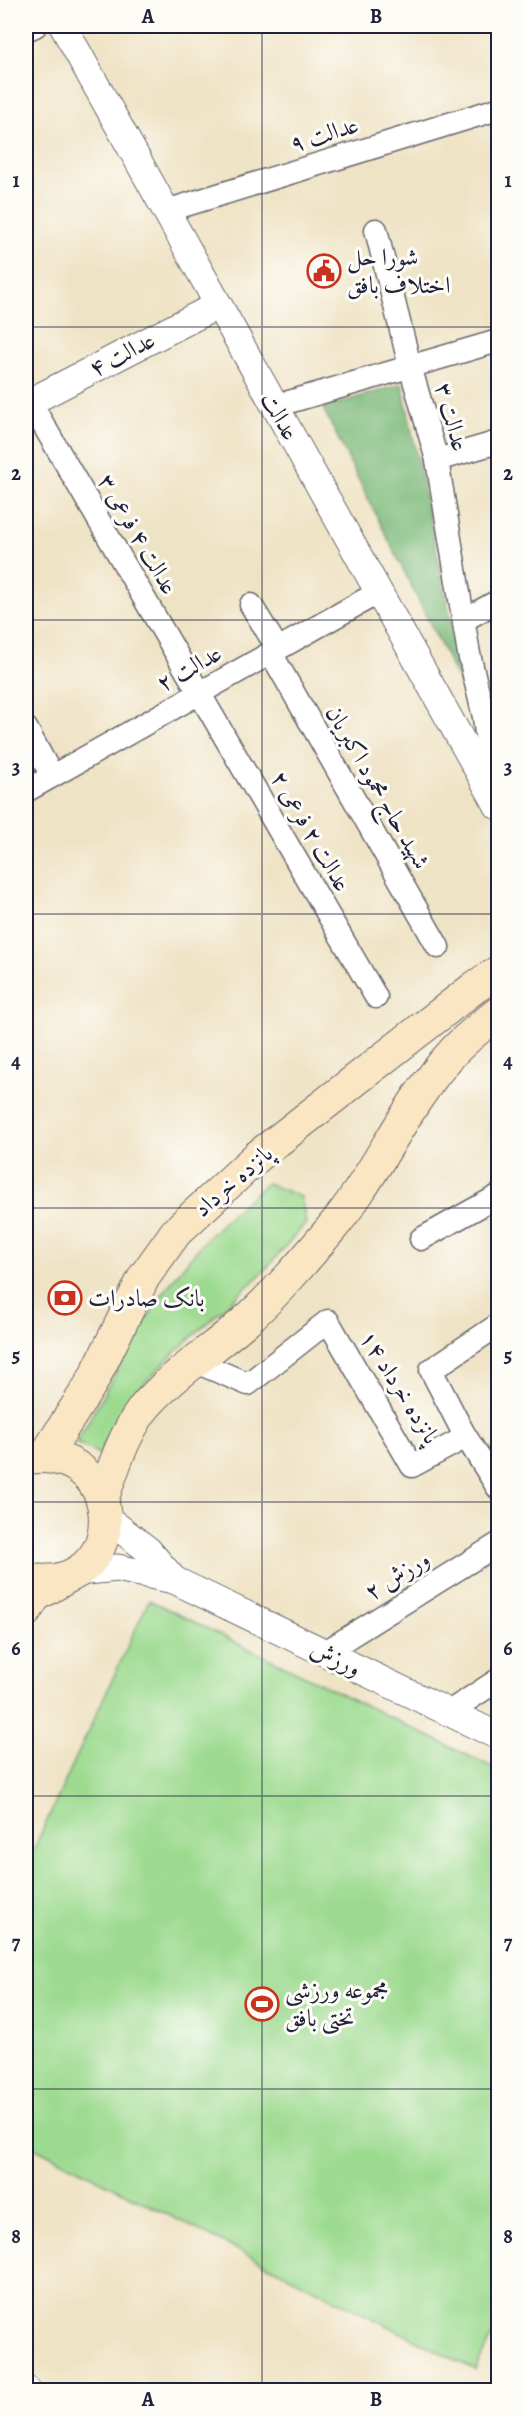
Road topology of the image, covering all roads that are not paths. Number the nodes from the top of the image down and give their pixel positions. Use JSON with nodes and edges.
{"nodes":[{"id":1,"x":35,"y":26,"type":"edge"},
{"id":2,"x":63,"y":26,"type":"edge"},
{"id":3,"x":26,"y":30,"type":"edge"},
{"id":4,"x":498,"y":109,"type":"edge"},
{"id":5,"x":166,"y":211,"type":"junction"},
{"id":6,"x":376,"y":230,"type":"dead end"},
{"id":7,"x":218,"y":305,"type":"junction"},
{"id":8,"x":498,"y":341,"type":"edge"},
{"id":9,"x":410,"y":366,"type":"junction"},
{"id":10,"x":28,"y":403,"type":"edge"},
{"id":11,"x":275,"y":406,"type":"junction"},
{"id":12,"x":498,"y":442,"type":"edge"},
{"id":13,"x":437,"y":460,"type":"junction"},
{"id":14,"x":379,"y":592,"type":"junction"},
{"id":15,"x":498,"y":601,"type":"edge"},
{"id":16,"x":251,"y":605,"type":"dead end"},
{"id":17,"x":464,"y":620,"type":"junction"},
{"id":18,"x":275,"y":651,"type":"junction"},
{"id":19,"x":200,"y":693,"type":"junction"},
{"id":20,"x":26,"y":728,"type":"edge"},
{"id":21,"x":52,"y":776,"type":"junction"},
{"id":22,"x":26,"y":791,"type":"edge"},
{"id":23,"x":497,"y":799,"type":"edge"},
{"id":24,"x":438,"y":947,"type":"dead end"},
{"id":25,"x":498,"y":961,"type":"edge"},
{"id":26,"x":498,"y":972,"type":"edge"},
{"id":27,"x":376,"y":997,"type":"dead end"},
{"id":28,"x":446,"y":1010,"type":"junction"},
{"id":29,"x":498,"y":1013,"type":"edge"},
{"id":30,"x":498,"y":1196,"type":"edge"},
{"id":31,"x":421,"y":1239,"type":"dead end"},
{"id":32,"x":498,"y":1325,"type":"edge"},
{"id":33,"x":196,"y":1362,"type":"junction"},
{"id":34,"x":466,"y":1437,"type":"junction"},
{"id":35,"x":35,"y":1458,"type":"edge"},
{"id":36,"x":498,"y":1488,"type":"edge"},
{"id":37,"x":104,"y":1508,"type":"junction"},
{"id":38,"x":498,"y":1544,"type":"edge"},
{"id":39,"x":74,"y":1574,"type":"junction"},
{"id":40,"x":26,"y":1579,"type":"edge"},
{"id":41,"x":174,"y":1580,"type":"junction"},
{"id":42,"x":26,"y":1611,"type":"edge"},
{"id":43,"x":325,"y":1652,"type":"junction"},
{"id":44,"x":498,"y":1680,"type":"edge"},
{"id":45,"x":449,"y":1712,"type":"junction"},
{"id":46,"x":498,"y":1736,"type":"edge"}],
"edges":[{"from":1,"to":3,"type":"street"},
{"from":2,"to":5,"type":"street","name":"عدالت"},
{"from":4,"to":5,"type":"street","name":"عدالت ۹"},
{"from":5,"to":7,"type":"street","name":"عدالت"},
{"from":6,"to":9,"type":"street","name":"عدالت ۳"},
{"from":7,"to":10,"type":"street","name":"عدالت ۴"},
{"from":7,"to":11,"type":"street","name":"عدالت"},
{"from":8,"to":9,"type":"street"},
{"from":9,"to":11,"type":"street"},
{"from":9,"to":13,"type":"street","name":"عدالت ۳"},
{"from":10,"to":19,"type":"street","name":"عدالت ۴ فرعی ۳"},
{"from":11,"to":14,"type":"street","name":"عدالت"},
{"from":12,"to":13,"type":"street"},
{"from":13,"to":17,"type":"street","name":"عدالت ۳"},
{"from":14,"to":18,"type":"street","name":"عدالت ۲"},
{"from":14,"to":23,"type":"street","name":"عدالت"},
{"from":15,"to":17,"type":"street"},
{"from":16,"to":18,"type":"street","name":"شهید حاج محمود اکبریان"},
{"from":17,"to":23,"type":"street","name":"عدالت ۳"},
{"from":18,"to":19,"type":"street","name":"عدالت ۲"},
{"from":18,"to":24,"type":"street","name":"شهید حاج محمود اکبریان"},
{"from":19,"to":21,"type":"street","name":"عدالت ۲"},
{"from":19,"to":27,"type":"street","name":"عدالت ۲ فرعی ۲"},
{"from":20,"to":21,"type":"street"},
{"from":21,"to":22,"type":"street","name":"عدالت ۲"},
{"from":25,"to":28,"type":"street"},
{"from":26,"to":28,"type":"main road","name":"پانزده خرداد"},
{"from":28,"to":35,"type":"main road","name":"پانزده خرداد"},
{"from":29,"to":33,"type":"main road"},
{"from":30,"to":31,"type":"street"},
{"from":32,"to":34,"type":"street"},
{"from":33,"to":34,"type":"street","name":"پانزده خرداد ۱۴"},
{"from":33,"to":37,"type":"main road"},
{"from":34,"to":36,"type":"street"},
{"from":35,"to":37,"type":"main road"},
{"from":37,"to":39,"type":"main road"},
{"from":37,"to":41,"type":"street","name":"ورزش"},
{"from":38,"to":43,"type":"street","name":"ورزش ۲"},
{"from":39,"to":40,"type":"main road"},
{"from":39,"to":41,"type":"street","name":"ورزش"},
{"from":39,"to":42,"type":"main road"},
{"from":41,"to":43,"type":"street","name":"ورزش"},
{"from":43,"to":45,"type":"street","name":"ورزش"},
{"from":44,"to":45,"type":"street"},
{"from":45,"to":46,"type":"street","name":"ورزش"}]}
